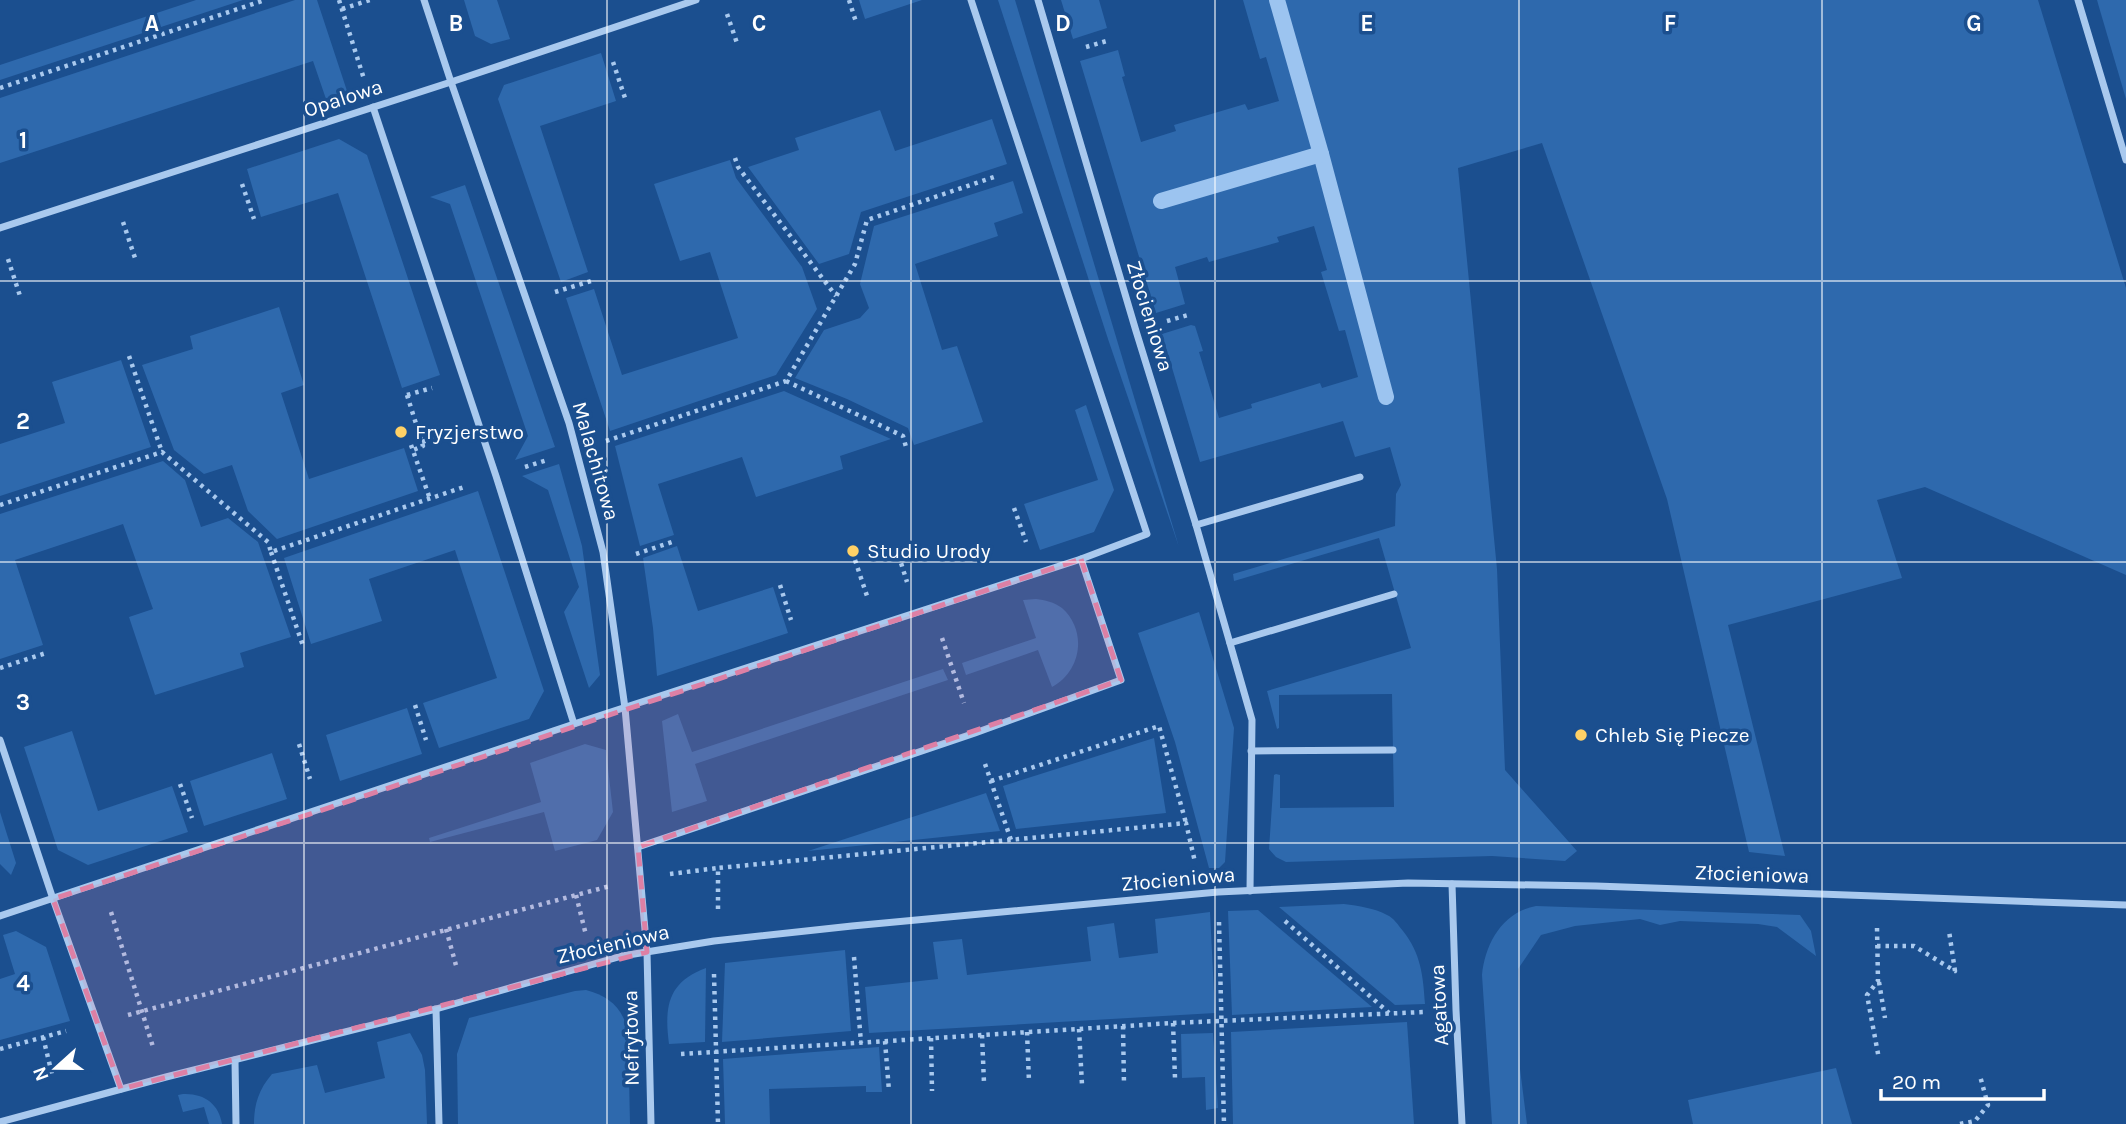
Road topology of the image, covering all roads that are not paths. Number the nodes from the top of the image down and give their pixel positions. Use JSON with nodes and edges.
{"nodes":[{"id":1,"x":425,"y":0,"type":"edge"},
{"id":2,"x":696,"y":0,"type":"edge"},
{"id":3,"x":971,"y":0,"type":"edge"},
{"id":4,"x":1038,"y":0,"type":"edge"},
{"id":5,"x":2078,"y":0,"type":"edge"},
{"id":6,"x":451,"y":82,"type":"junction"},
{"id":7,"x":373,"y":107,"type":"junction"},
{"id":8,"x":2126,"y":160,"type":"edge"},
{"id":9,"x":0,"y":228,"type":"edge"},
{"id":10,"x":1360,"y":477,"type":"dead end"},
{"id":11,"x":1196,"y":525,"type":"junction"},
{"id":12,"x":1081,"y":559,"type":"junction"},
{"id":13,"x":1394,"y":594,"type":"dead end"},
{"id":14,"x":1230,"y":643,"type":"junction"},
{"id":15,"x":625,"y":708,"type":"junction"},
{"id":16,"x":574,"y":724,"type":"junction"},
{"id":17,"x":0,"y":740,"type":"edge"},
{"id":18,"x":1393,"y":750,"type":"dead end"},
{"id":19,"x":1251,"y":751,"type":"junction"},
{"id":20,"x":638,"y":847,"type":"junction"},
{"id":21,"x":1452,"y":884,"type":"junction"},
{"id":22,"x":1250,"y":891,"type":"junction"},
{"id":23,"x":52,"y":899,"type":"junction"},
{"id":24,"x":2126,"y":905,"type":"edge"},
{"id":25,"x":0,"y":916,"type":"edge"},
{"id":26,"x":647,"y":951,"type":"junction"},
{"id":27,"x":436,"y":1009,"type":"junction"},
{"id":28,"x":235,"y":1060,"type":"junction"},
{"id":29,"x":121,"y":1089,"type":"junction"},
{"id":30,"x":21,"y":1120,"type":"edge"},
{"id":31,"x":0,"y":1122,"type":"edge"},
{"id":32,"x":236,"y":1124,"type":"edge"},
{"id":33,"x":439,"y":1124,"type":"edge"},
{"id":34,"x":651,"y":1124,"type":"edge"},
{"id":35,"x":1462,"y":1124,"type":"edge"}],
"edges":[{"from":1,"to":6,"type":"street","name":"Malachitowa"},
{"from":2,"to":6,"type":"street","name":"Opalowa"},
{"from":3,"to":12,"type":"street"},
{"from":4,"to":11,"type":"street","name":"Złocieniowa"},
{"from":5,"to":8,"type":"street"},
{"from":6,"to":7,"type":"street","name":"Opalowa"},
{"from":6,"to":15,"type":"street","name":"Malachitowa"},
{"from":7,"to":9,"type":"street","name":"Opalowa"},
{"from":7,"to":16,"type":"street"},
{"from":10,"to":11,"type":"street"},
{"from":11,"to":14,"type":"street","name":"Złocieniowa"},
{"from":12,"to":15,"type":"street"},
{"from":12,"to":20,"type":"street"},
{"from":13,"to":14,"type":"street"},
{"from":14,"to":19,"type":"street","name":"Złocieniowa"},
{"from":15,"to":16,"type":"street"},
{"from":15,"to":20,"type":"street","name":"Malachitowa"},
{"from":16,"to":23,"type":"street"},
{"from":17,"to":23,"type":"street"},
{"from":18,"to":19,"type":"street"},
{"from":19,"to":22,"type":"street","name":"Złocieniowa"},
{"from":20,"to":26,"type":"street","name":"Malachitowa"},
{"from":21,"to":22,"type":"street","name":"Złocieniowa"},
{"from":21,"to":24,"type":"street","name":"Złocieniowa"},
{"from":21,"to":35,"type":"street","name":"Agatowa"},
{"from":22,"to":26,"type":"street","name":"Złocieniowa"},
{"from":23,"to":25,"type":"street"},
{"from":23,"to":29,"type":"street"},
{"from":26,"to":27,"type":"street","name":"Złocieniowa"},
{"from":26,"to":34,"type":"street","name":"Nefrytowa"},
{"from":27,"to":28,"type":"street","name":"Złocieniowa"},
{"from":27,"to":33,"type":"street"},
{"from":28,"to":29,"type":"street","name":"Złocieniowa"},
{"from":28,"to":32,"type":"street"},
{"from":29,"to":30,"type":"street","name":"Złocieniowa"},
{"from":30,"to":31,"type":"street","name":"Złocieniowa"}]}
